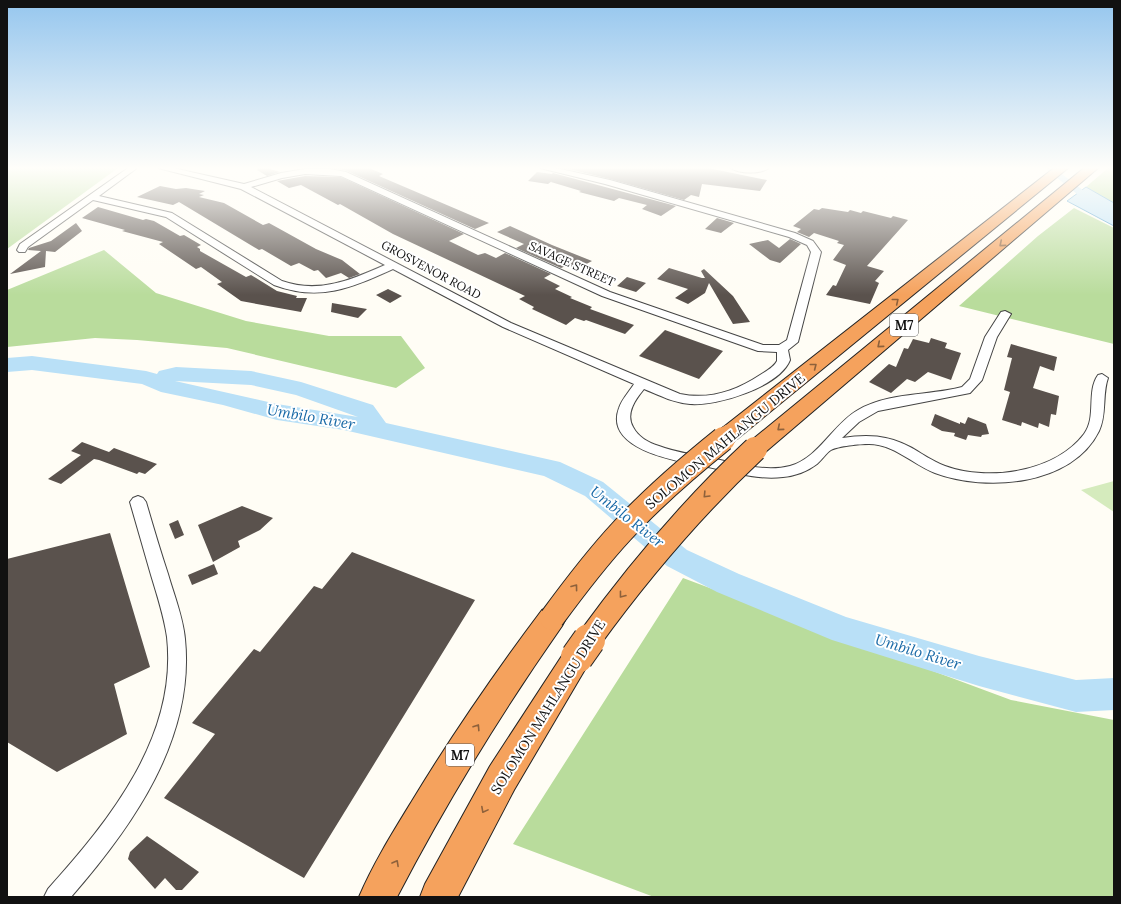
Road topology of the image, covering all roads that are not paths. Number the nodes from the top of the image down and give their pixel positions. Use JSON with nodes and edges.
{"nodes":[{"id":1,"x":73,"y":210,"type":"edge"},
{"id":2,"x":152,"y":210,"type":"edge"},
{"id":3,"x":288,"y":210,"type":"edge"},
{"id":4,"x":422,"y":210,"type":"edge"},
{"id":5,"x":709,"y":210,"type":"edge"},
{"id":6,"x":1010,"y":210,"type":"edge"},
{"id":7,"x":1043,"y":210,"type":"edge"},
{"id":8,"x":22,"y":250,"type":"dead end"},
{"id":9,"x":393,"y":265,"type":"junction"},
{"id":10,"x":1005,"y":314,"type":"dead end"},
{"id":11,"x":782,"y":349,"type":"junction"},
{"id":12,"x":1102,"y":378,"type":"dead end"},
{"id":13,"x":642,"y":383,"type":"junction"},
{"id":14,"x":828,"y":446,"type":"junction"},
{"id":15,"x":138,"y":502,"type":"dead end"},
{"id":16,"x":56,"y":897,"type":"edge"},
{"id":17,"x":377,"y":897,"type":"edge"},
{"id":18,"x":438,"y":897,"type":"edge"}],
"edges":[{"from":1,"to":8,"type":"street"},
{"from":2,"to":9,"type":"street"},
{"from":3,"to":9,"type":"street","name":"GROSVENOR ROAD"},
{"from":4,"to":11,"type":"street","name":"SAVAGE STREET"},
{"from":5,"to":11,"type":"street"},
{"from":17,"to":6,"type":"highway","name":"SOLOMON MAHLANGU DRIVE","number":"M7","one_way":true,"bridge":true},
{"from":7,"to":18,"type":"highway","name":"SOLOMON MAHLANGU DRIVE","number":"M7","one_way":true,"bridge":true},
{"from":9,"to":13,"type":"street","name":"GROSVENOR ROAD"},
{"from":10,"to":14,"type":"street"},
{"from":11,"to":13,"type":"street","name":"GROSVENOR ROAD"},
{"from":12,"to":14,"type":"street"},
{"from":13,"to":14,"type":"street"},
{"from":15,"to":16,"type":"street"}]}
